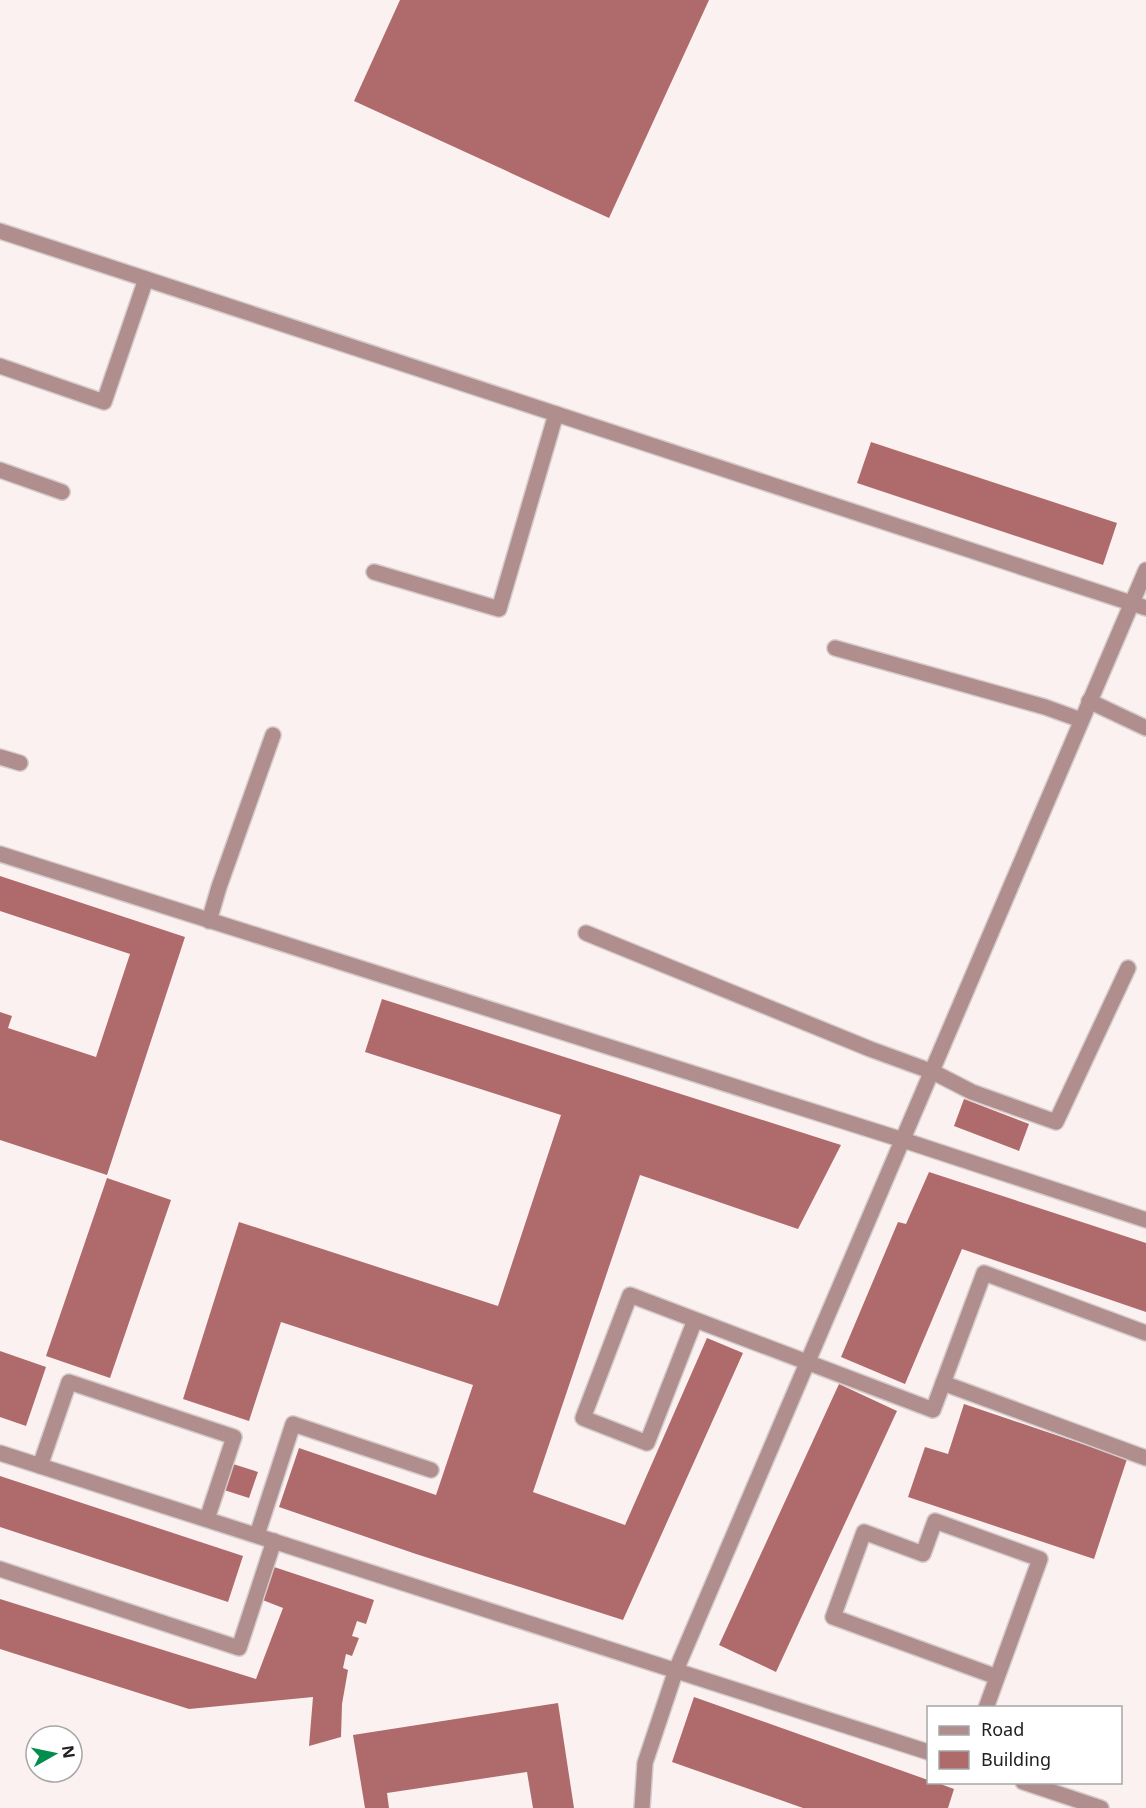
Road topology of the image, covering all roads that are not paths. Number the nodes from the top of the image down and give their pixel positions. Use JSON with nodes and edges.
{"nodes":[{"id":1,"x":0,"y":231,"type":"edge"},
{"id":2,"x":146,"y":279,"type":"junction"},
{"id":3,"x":0,"y":366,"type":"edge"},
{"id":4,"x":556,"y":414,"type":"junction"},
{"id":5,"x":0,"y":470,"type":"edge"},
{"id":6,"x":62,"y":492,"type":"dead end"},
{"id":7,"x":1146,"y":570,"type":"edge"},
{"id":8,"x":374,"y":572,"type":"dead end"},
{"id":9,"x":1131,"y":603,"type":"junction"},
{"id":10,"x":1146,"y":608,"type":"edge"},
{"id":11,"x":835,"y":648,"type":"dead end"},
{"id":12,"x":1089,"y":700,"type":"junction"},
{"id":13,"x":1081,"y":720,"type":"junction"},
{"id":14,"x":1146,"y":728,"type":"edge"},
{"id":15,"x":273,"y":735,"type":"dead end"},
{"id":16,"x":0,"y":757,"type":"edge"},
{"id":17,"x":20,"y":763,"type":"dead end"},
{"id":18,"x":0,"y":854,"type":"edge"},
{"id":19,"x":209,"y":921,"type":"junction"},
{"id":20,"x":586,"y":933,"type":"dead end"},
{"id":21,"x":1128,"y":968,"type":"dead end"},
{"id":22,"x":933,"y":1072,"type":"junction"},
{"id":23,"x":903,"y":1140,"type":"junction"},
{"id":24,"x":1146,"y":1220,"type":"edge"},
{"id":25,"x":695,"y":1320,"type":"junction"},
{"id":26,"x":1146,"y":1333,"type":"edge"},
{"id":27,"x":808,"y":1363,"type":"junction"},
{"id":28,"x":943,"y":1383,"type":"junction"},
{"id":29,"x":0,"y":1453,"type":"edge"},
{"id":30,"x":1146,"y":1458,"type":"edge"},
{"id":31,"x":40,"y":1466,"type":"junction"},
{"id":32,"x":431,"y":1470,"type":"dead end"},
{"id":33,"x":207,"y":1519,"type":"junction"},
{"id":34,"x":257,"y":1535,"type":"junction"},
{"id":35,"x":274,"y":1541,"type":"junction"},
{"id":36,"x":0,"y":1569,"type":"edge"},
{"id":37,"x":676,"y":1670,"type":"junction"},
{"id":38,"x":997,"y":1677,"type":"junction"},
{"id":39,"x":986,"y":1706,"type":"edge"},
{"id":40,"x":927,"y":1752,"type":"edge"},
{"id":41,"x":1029,"y":1784,"type":"edge"},
{"id":42,"x":642,"y":1808,"type":"edge"},
{"id":43,"x":1101,"y":1808,"type":"edge"}],
"edges":[{"from":1,"to":2,"type":"street"},
{"from":2,"to":3,"type":"street"},
{"from":2,"to":4,"type":"street"},
{"from":4,"to":8,"type":"street"},
{"from":4,"to":9,"type":"street"},
{"from":5,"to":6,"type":"street"},
{"from":7,"to":9,"type":"street"},
{"from":9,"to":10,"type":"street"},
{"from":9,"to":12,"type":"street"},
{"from":11,"to":13,"type":"street"},
{"from":12,"to":13,"type":"street"},
{"from":12,"to":14,"type":"street"},
{"from":13,"to":22,"type":"street"},
{"from":15,"to":19,"type":"street"},
{"from":16,"to":17,"type":"street"},
{"from":18,"to":19,"type":"street"},
{"from":19,"to":23,"type":"street"},
{"from":20,"to":22,"type":"street"},
{"from":21,"to":22,"type":"street"},
{"from":22,"to":23,"type":"street"},
{"from":23,"to":24,"type":"street"},
{"from":23,"to":27,"type":"street"},
{"from":25,"to":25,"type":"street"},
{"from":25,"to":27,"type":"street"},
{"from":26,"to":28,"type":"street"},
{"from":27,"to":28,"type":"street"},
{"from":27,"to":37,"type":"street"},
{"from":28,"to":30,"type":"street"},
{"from":29,"to":31,"type":"street"},
{"from":31,"to":33,"type":"street"},
{"from":31,"to":33,"type":"street"},
{"from":32,"to":34,"type":"street"},
{"from":33,"to":34,"type":"street"},
{"from":34,"to":35,"type":"street"},
{"from":35,"to":36,"type":"street"},
{"from":35,"to":37,"type":"street"},
{"from":37,"to":40,"type":"street"},
{"from":37,"to":42,"type":"street"},
{"from":38,"to":38,"type":"street"},
{"from":38,"to":39,"type":"street"},
{"from":41,"to":43,"type":"street"}]}
